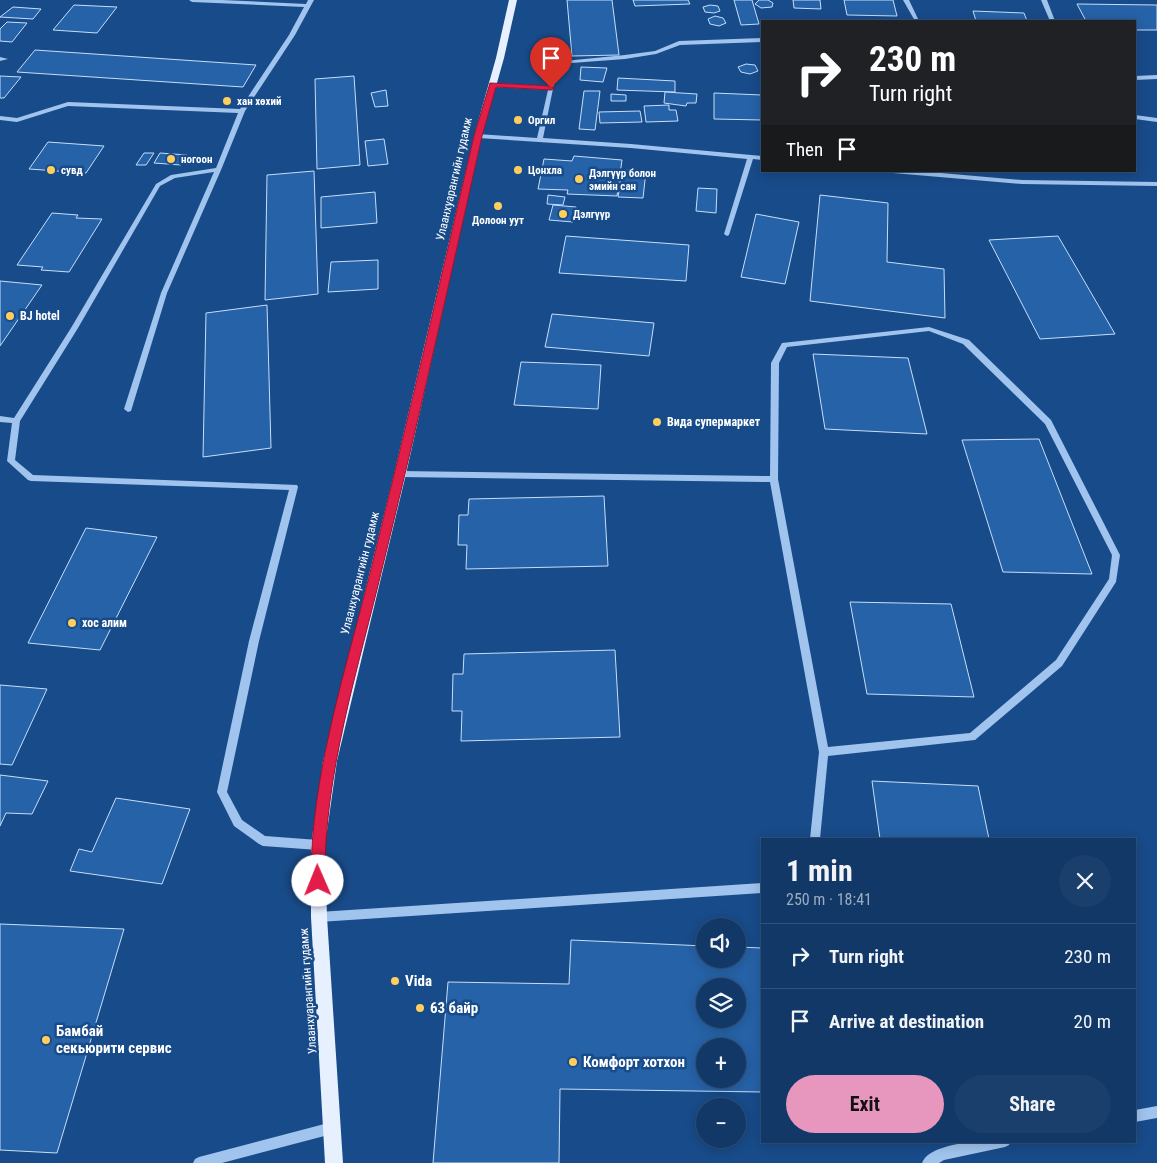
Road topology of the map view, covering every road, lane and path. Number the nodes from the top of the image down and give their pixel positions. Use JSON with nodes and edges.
{"nodes":[{"id":1,"x":192,"y":0,"type":"edge"},
{"id":2,"x":311,"y":0,"type":"edge"},
{"id":3,"x":513,"y":0,"type":"edge"},
{"id":4,"x":906,"y":0,"type":"edge"},
{"id":5,"x":1044,"y":0,"type":"edge"},
{"id":6,"x":307,"y":6,"type":"junction"},
{"id":7,"x":916,"y":20,"type":"edge"},
{"id":8,"x":1053,"y":20,"type":"edge"},
{"id":9,"x":761,"y":40,"type":"edge"},
{"id":10,"x":1157,"y":77,"type":"edge"},
{"id":11,"x":1136,"y":78,"type":"edge"},
{"id":12,"x":492,"y":85,"type":"junction"},
{"id":13,"x":551,"y":88,"type":"junction"},
{"id":14,"x":242,"y":111,"type":"junction"},
{"id":15,"x":1136,"y":117,"type":"edge"},
{"id":16,"x":0,"y":118,"type":"edge"},
{"id":17,"x":1157,"y":120,"type":"edge"},
{"id":18,"x":478,"y":136,"type":"junction"},
{"id":19,"x":540,"y":140,"type":"junction"},
{"id":20,"x":751,"y":157,"type":"junction"},
{"id":21,"x":761,"y":158,"type":"edge"},
{"id":22,"x":218,"y":170,"type":"junction"},
{"id":23,"x":905,"y":172,"type":"edge"},
{"id":24,"x":1157,"y":184,"type":"edge"},
{"id":25,"x":726,"y":234,"type":"dead end"},
{"id":26,"x":128,"y":409,"type":"dead end"},
{"id":27,"x":0,"y":419,"type":"edge"},
{"id":28,"x":16,"y":421,"type":"junction"},
{"id":29,"x":400,"y":474,"type":"junction"},
{"id":30,"x":774,"y":478,"type":"junction"},
{"id":31,"x":824,"y":752,"type":"junction"},
{"id":32,"x":815,"y":838,"type":"edge"},
{"id":33,"x":318,"y":845,"type":"junction"},
{"id":34,"x":761,"y":888,"type":"edge"},
{"id":35,"x":319,"y":917,"type":"junction"},
{"id":36,"x":1157,"y":1112,"type":"edge"},
{"id":37,"x":1136,"y":1116,"type":"edge"},
{"id":38,"x":332,"y":1128,"type":"junction"},
{"id":39,"x":995,"y":1143,"type":"edge"},
{"id":40,"x":199,"y":1163,"type":"edge"},
{"id":41,"x":334,"y":1163,"type":"edge"},
{"id":42,"x":928,"y":1163,"type":"edge"}],
"edges":[{"from":1,"to":6,"type":"street"},
{"from":2,"to":6,"type":"street"},
{"from":3,"to":12,"type":"main road","name":"Улаанхуарангийн гудамж"},
{"from":4,"to":7,"type":"street"},
{"from":5,"to":8,"type":"street"},
{"from":6,"to":14,"type":"street"},
{"from":9,"to":13,"type":"street"},
{"from":10,"to":11,"type":"street"},
{"from":12,"to":13,"type":"street"},
{"from":12,"to":18,"type":"main road","name":"Улаанхуарангийн гудамж"},
{"from":13,"to":19,"type":"street"},
{"from":14,"to":16,"type":"street"},
{"from":14,"to":22,"type":"street"},
{"from":15,"to":17,"type":"street"},
{"from":18,"to":19,"type":"street"},
{"from":18,"to":29,"type":"main road","name":"Улаанхуарангийн гудамж"},
{"from":19,"to":20,"type":"street"},
{"from":20,"to":21,"type":"street"},
{"from":20,"to":25,"type":"lane"},
{"from":22,"to":26,"type":"street"},
{"from":22,"to":28,"type":"street"},
{"from":23,"to":24,"type":"street"},
{"from":27,"to":28,"type":"street"},
{"from":28,"to":33,"type":"street"},
{"from":29,"to":30,"type":"street"},
{"from":29,"to":33,"type":"main road","name":"Улаанхуарангийн гудамж"},
{"from":30,"to":31,"type":"street"},
{"from":30,"to":31,"type":"street"},
{"from":31,"to":32,"type":"street"},
{"from":33,"to":35,"type":"main road","name":"Улаанхуарангийн гудамж"},
{"from":34,"to":35,"type":"street"},
{"from":35,"to":38,"type":"main road","name":"Улаанхуарангийн гудамж"},
{"from":36,"to":37,"type":"street"},
{"from":38,"to":40,"type":"street"},
{"from":38,"to":41,"type":"main road","name":"Улаанхуарангийн гудамж"},
{"from":39,"to":42,"type":"street"}]}
